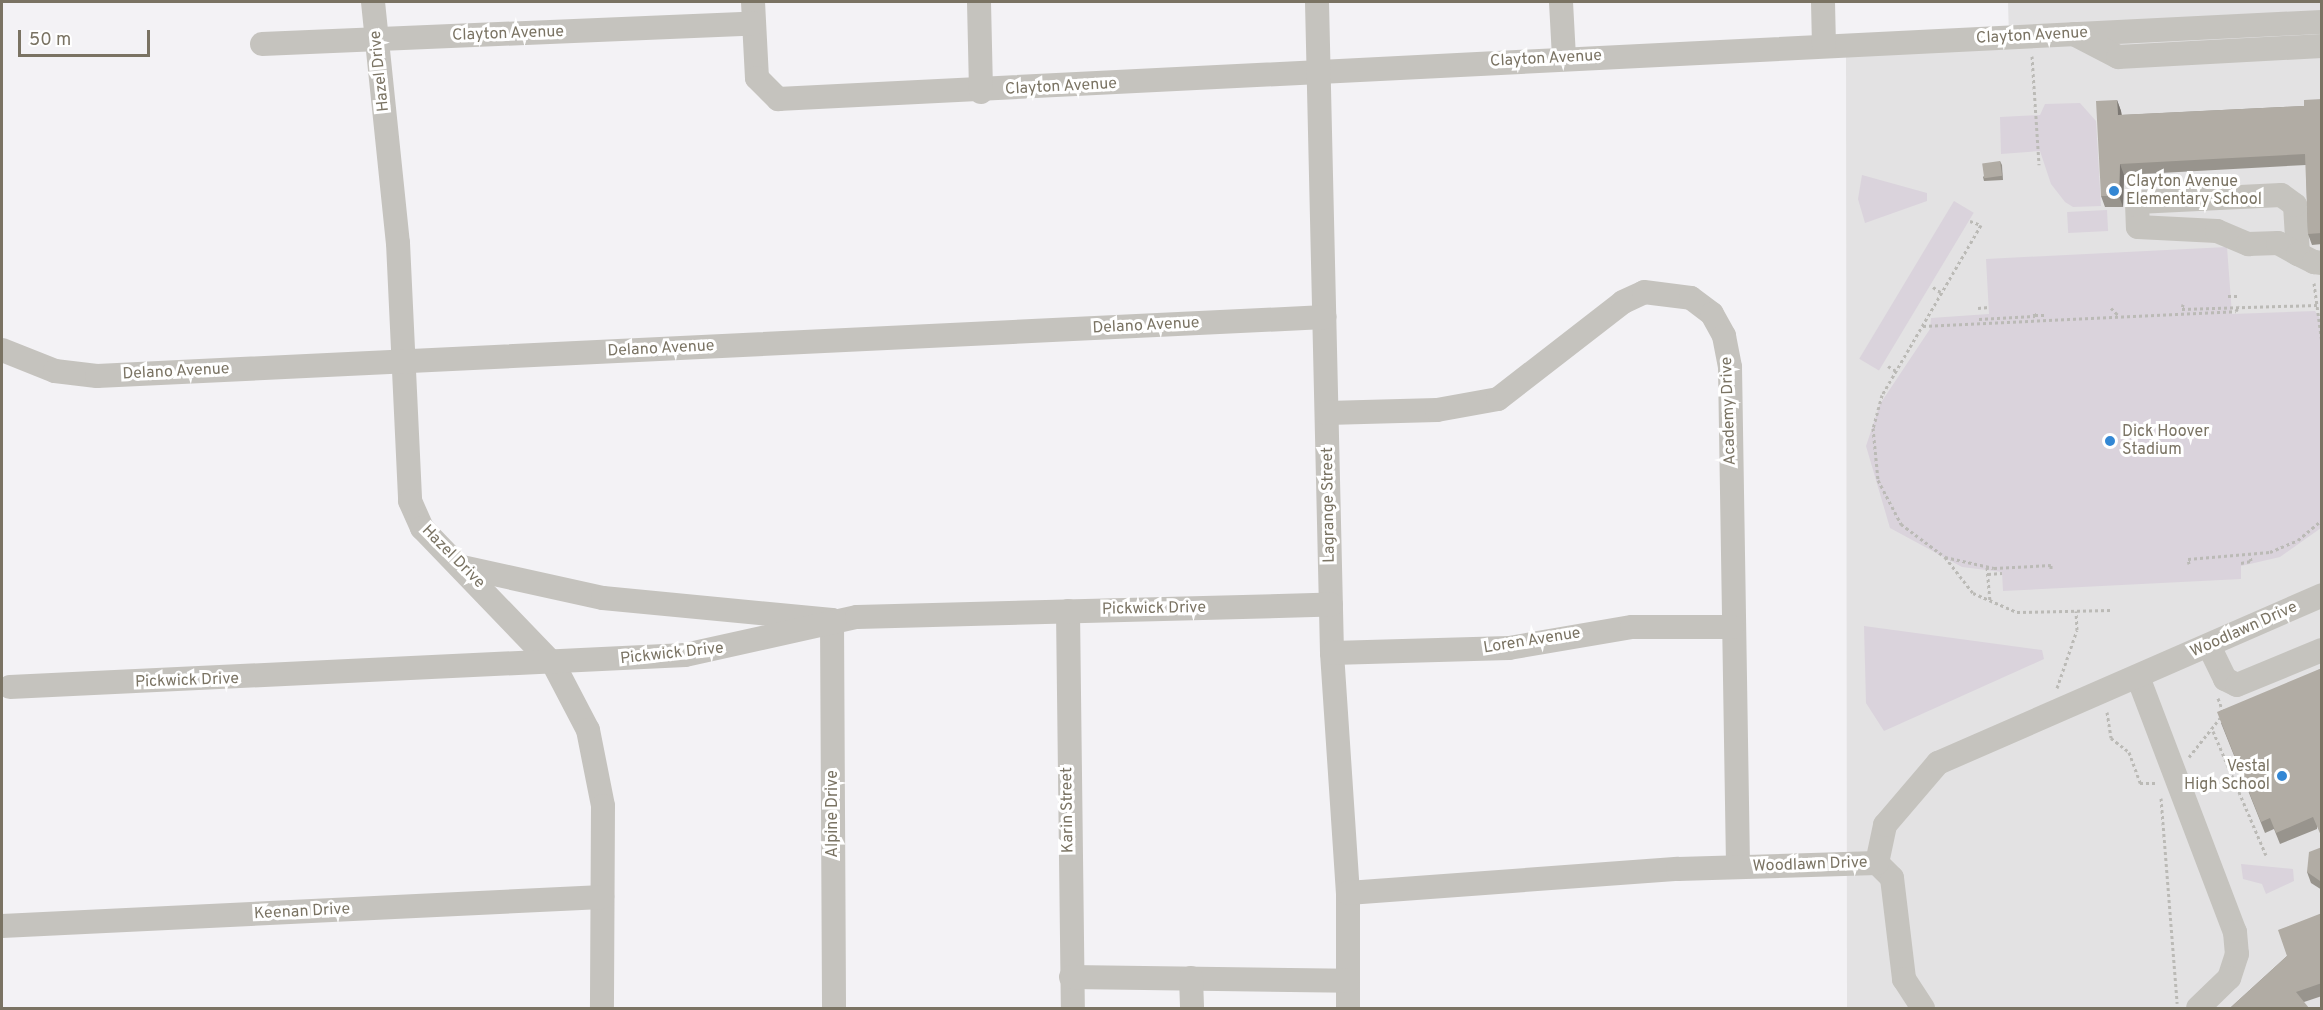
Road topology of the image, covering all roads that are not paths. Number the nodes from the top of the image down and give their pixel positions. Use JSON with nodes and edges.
{"nodes":[{"id":1,"x":373,"y":2,"type":"edge"},
{"id":2,"x":979,"y":2,"type":"edge"},
{"id":3,"x":1317,"y":2,"type":"edge"},
{"id":4,"x":1561,"y":2,"type":"edge"},
{"id":5,"x":1822,"y":2,"type":"edge"},
{"id":6,"x":753,"y":12,"type":"edge"},
{"id":7,"x":2322,"y":22,"type":"edge"},
{"id":8,"x":2074,"y":34,"type":"junction"},
{"id":9,"x":377,"y":40,"type":"junction"},
{"id":10,"x":262,"y":44,"type":"dead end"},
{"id":11,"x":1824,"y":46,"type":"junction"},
{"id":12,"x":2322,"y":46,"type":"edge"},
{"id":13,"x":1564,"y":58,"type":"junction"},
{"id":14,"x":1319,"y":71,"type":"junction"},
{"id":15,"x":981,"y":92,"type":"junction"},
{"id":16,"x":2298,"y":254,"type":"junction"},
{"id":17,"x":2322,"y":263,"type":"edge"},
{"id":18,"x":1325,"y":317,"type":"junction"},
{"id":19,"x":2,"y":350,"type":"edge"},
{"id":20,"x":402,"y":361,"type":"junction"},
{"id":21,"x":1327,"y":413,"type":"junction"},
{"id":22,"x":462,"y":567,"type":"junction"},
{"id":23,"x":2322,"y":595,"type":"edge"},
{"id":24,"x":1331,"y":605,"type":"junction"},
{"id":25,"x":1068,"y":611,"type":"junction"},
{"id":26,"x":832,"y":620,"type":"junction"},
{"id":27,"x":1732,"y":627,"type":"junction"},
{"id":28,"x":2209,"y":646,"type":"junction"},
{"id":29,"x":2322,"y":650,"type":"edge"},
{"id":30,"x":1332,"y":653,"type":"junction"},
{"id":31,"x":554,"y":665,"type":"junction"},
{"id":32,"x":2138,"y":677,"type":"junction"},
{"id":33,"x":10,"y":687,"type":"dead end"},
{"id":34,"x":1877,"y":863,"type":"junction"},
{"id":35,"x":1738,"y":867,"type":"junction"},
{"id":36,"x":1348,"y":893,"type":"junction"},
{"id":37,"x":602,"y":897,"type":"junction"},
{"id":38,"x":2,"y":926,"type":"edge"},
{"id":39,"x":1071,"y":977,"type":"junction"},
{"id":40,"x":1191,"y":978,"type":"junction"},
{"id":41,"x":1348,"y":981,"type":"junction"},
{"id":42,"x":2188,"y":1006,"type":"edge"},
{"id":43,"x":602,"y":1008,"type":"edge"},
{"id":44,"x":834,"y":1008,"type":"edge"},
{"id":45,"x":1072,"y":1008,"type":"edge"},
{"id":46,"x":1192,"y":1008,"type":"edge"},
{"id":47,"x":1348,"y":1008,"type":"edge"},
{"id":48,"x":1920,"y":1008,"type":"edge"}],
"edges":[{"from":1,"to":9,"type":"street","name":"Hazel Drive"},
{"from":2,"to":15,"type":"street"},
{"from":3,"to":14,"type":"street","name":"Lagrange Street"},
{"from":4,"to":13,"type":"street"},
{"from":5,"to":11,"type":"street"},
{"from":6,"to":9,"type":"street","name":"Clayton Avenue"},
{"from":6,"to":15,"type":"street","name":"Clayton Avenue"},
{"from":7,"to":8,"type":"street","name":"Clayton Avenue"},
{"from":8,"to":11,"type":"street","name":"Clayton Avenue"},
{"from":8,"to":12,"type":"street"},
{"from":9,"to":10,"type":"street","name":"Clayton Avenue"},
{"from":9,"to":20,"type":"street","name":"Hazel Drive"},
{"from":11,"to":13,"type":"street","name":"Clayton Avenue"},
{"from":13,"to":14,"type":"street","name":"Clayton Avenue"},
{"from":14,"to":15,"type":"street","name":"Clayton Avenue"},
{"from":14,"to":18,"type":"street","name":"Lagrange Street"},
{"from":16,"to":16,"type":"street"},
{"from":16,"to":17,"type":"street"},
{"from":18,"to":20,"type":"street","name":"Delano Avenue"},
{"from":18,"to":21,"type":"street","name":"Lagrange Street"},
{"from":19,"to":20,"type":"street","name":"Delano Avenue"},
{"from":20,"to":22,"type":"street","name":"Hazel Drive"},
{"from":21,"to":24,"type":"street","name":"Lagrange Street"},
{"from":21,"to":27,"type":"street","name":"Academy Drive"},
{"from":22,"to":26,"type":"street"},
{"from":22,"to":31,"type":"street","name":"Hazel Drive"},
{"from":23,"to":28,"type":"street","name":"Woodlawn Drive"},
{"from":24,"to":25,"type":"street","name":"Pickwick Drive"},
{"from":24,"to":30,"type":"street","name":"Lagrange Street"},
{"from":25,"to":26,"type":"street","name":"Pickwick Drive"},
{"from":25,"to":39,"type":"street","name":"Karin Street"},
{"from":26,"to":31,"type":"street","name":"Pickwick Drive"},
{"from":26,"to":44,"type":"street","name":"Alpine Drive"},
{"from":27,"to":30,"type":"street","name":"Loren Avenue"},
{"from":27,"to":35,"type":"street","name":"Academy Drive"},
{"from":28,"to":29,"type":"street"},
{"from":28,"to":32,"type":"street","name":"Woodlawn Drive"},
{"from":30,"to":36,"type":"street","name":"Lagrange Street"},
{"from":31,"to":33,"type":"street","name":"Pickwick Drive"},
{"from":31,"to":37,"type":"street","name":"Hazel Drive"},
{"from":32,"to":34,"type":"street","name":"Woodlawn Drive"},
{"from":32,"to":42,"type":"street"},
{"from":34,"to":35,"type":"street","name":"Woodlawn Drive"},
{"from":34,"to":48,"type":"street"},
{"from":35,"to":36,"type":"street","name":"Woodlawn Drive"},
{"from":36,"to":41,"type":"street","name":"Lagrange Street"},
{"from":37,"to":38,"type":"street","name":"Keenan Drive"},
{"from":37,"to":43,"type":"street","name":"Hazel Drive"},
{"from":39,"to":40,"type":"street"},
{"from":39,"to":45,"type":"street","name":"Karin Street"},
{"from":40,"to":41,"type":"street"},
{"from":40,"to":46,"type":"street"},
{"from":41,"to":47,"type":"street","name":"Lagrange Street"}]}
